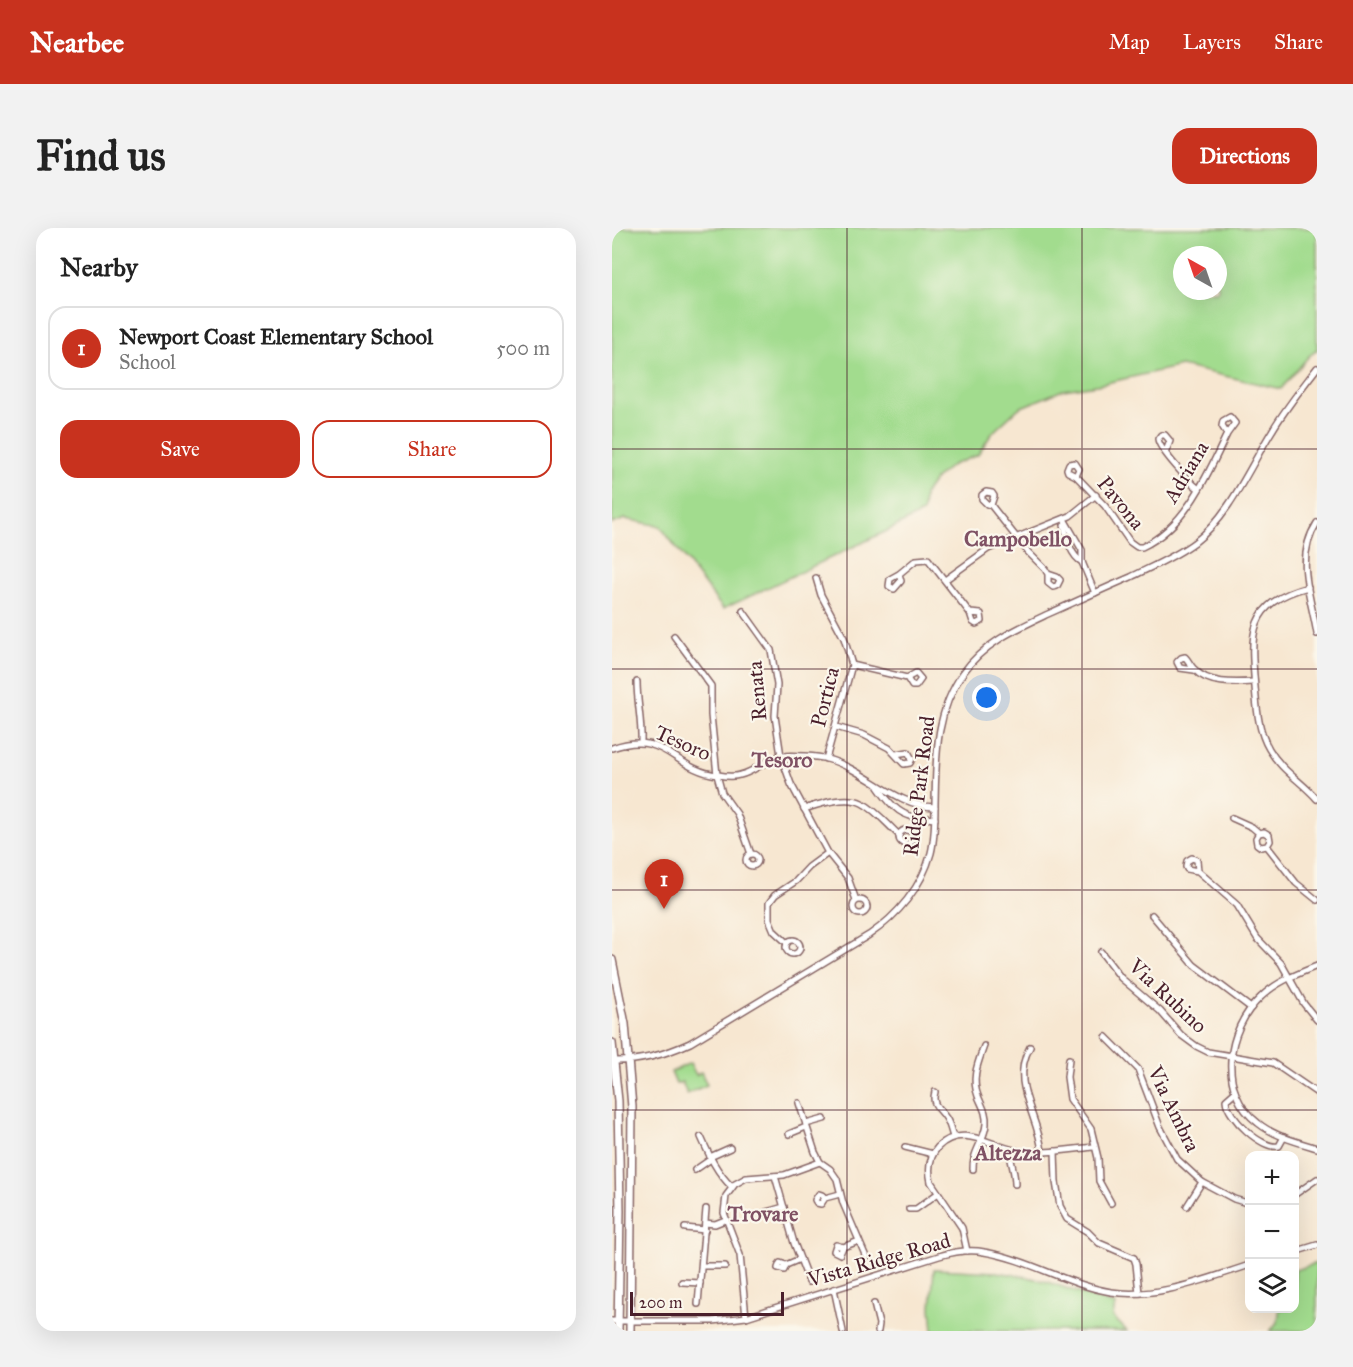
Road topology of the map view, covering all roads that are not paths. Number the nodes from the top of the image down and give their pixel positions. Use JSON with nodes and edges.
{"nodes":[{"id":1,"x":1317,"y":368,"type":"edge"},
{"id":2,"x":1227,"y":435,"type":"dead end"},
{"id":3,"x":1166,"y":451,"type":"dead end"},
{"id":4,"x":1076,"y":476,"type":"dead end"},
{"id":5,"x":1199,"y":489,"type":"junction"},
{"id":6,"x":1095,"y":495,"type":"junction"},
{"id":7,"x":991,"y":505,"type":"dead end"},
{"id":8,"x":1064,"y":519,"type":"junction"},
{"id":9,"x":1317,"y":523,"type":"edge"},
{"id":10,"x":1016,"y":538,"type":"junction"},
{"id":11,"x":1074,"y":545,"type":"junction"},
{"id":12,"x":1142,"y":546,"type":"joint"},
{"id":13,"x":1082,"y":562,"type":"junction"},
{"id":14,"x":899,"y":574,"type":"dead end"},
{"id":15,"x":1048,"y":574,"type":"dead end"},
{"id":16,"x":816,"y":578,"type":"dead end"},
{"id":17,"x":945,"y":580,"type":"junction"},
{"id":18,"x":1308,"y":587,"type":"junction"},
{"id":19,"x":1095,"y":593,"type":"junction"},
{"id":20,"x":743,"y":610,"type":"dead end"},
{"id":21,"x":970,"y":613,"type":"dead end"},
{"id":22,"x":1317,"y":634,"type":"edge"},
{"id":23,"x":674,"y":636,"type":"dead end"},
{"id":24,"x":852,"y":665,"type":"junction"},
{"id":25,"x":1194,"y":670,"type":"dead end"},
{"id":26,"x":907,"y":678,"type":"dead end"},
{"id":27,"x":637,"y":682,"type":"dead end"},
{"id":28,"x":1254,"y":682,"type":"junction"},
{"id":29,"x":836,"y":727,"type":"junction"},
{"id":30,"x":641,"y":742,"type":"junction"},
{"id":31,"x":612,"y":748,"type":"edge"},
{"id":32,"x":896,"y":754,"type":"dead end"},
{"id":33,"x":781,"y":756,"type":"junction"},
{"id":34,"x":826,"y":759,"type":"junction"},
{"id":35,"x":717,"y":775,"type":"junction"},
{"id":36,"x":875,"y":783,"type":"junction"},
{"id":37,"x":1317,"y":799,"type":"edge"},
{"id":38,"x":907,"y":800,"type":"junction"},
{"id":39,"x":935,"y":807,"type":"junction"},
{"id":40,"x":804,"y":809,"type":"junction"},
{"id":41,"x":902,"y":814,"type":"junction"},
{"id":42,"x":1232,"y":818,"type":"dead end"},
{"id":43,"x":935,"y":819,"type":"junction"},
{"id":44,"x":1259,"y":833,"type":"junction"},
{"id":45,"x":899,"y":835,"type":"dead end"},
{"id":46,"x":1267,"y":846,"type":"junction"},
{"id":47,"x":828,"y":853,"type":"junction"},
{"id":48,"x":751,"y":854,"type":"dead end"},
{"id":49,"x":1198,"y":870,"type":"dead end"},
{"id":50,"x":856,"y":900,"type":"dead end"},
{"id":51,"x":1317,"y":900,"type":"edge"},
{"id":52,"x":1152,"y":915,"type":"dead end"},
{"id":53,"x":788,"y":943,"type":"dead end"},
{"id":54,"x":1101,"y":952,"type":"dead end"},
{"id":55,"x":612,"y":960,"type":"edge"},
{"id":56,"x":1317,"y":966,"type":"edge"},
{"id":57,"x":1290,"y":977,"type":"junction"},
{"id":58,"x":1251,"y":1008,"type":"junction"},
{"id":59,"x":1317,"y":1020,"type":"edge"},
{"id":60,"x":1106,"y":1037,"type":"dead end"},
{"id":61,"x":612,"y":1043,"type":"edge"},
{"id":62,"x":984,"y":1046,"type":"dead end"},
{"id":63,"x":1030,"y":1047,"type":"dead end"},
{"id":64,"x":1232,"y":1056,"type":"junction"},
{"id":65,"x":1069,"y":1059,"type":"dead end"},
{"id":66,"x":628,"y":1060,"type":"junction"},
{"id":67,"x":613,"y":1062,"type":"edge"},
{"id":68,"x":935,"y":1092,"type":"dead end"},
{"id":69,"x":1235,"y":1092,"type":"junction"},
{"id":70,"x":1317,"y":1093,"type":"edge"},
{"id":71,"x":799,"y":1103,"type":"dead end"},
{"id":72,"x":825,"y":1119,"type":"dead end"},
{"id":73,"x":806,"y":1125,"type":"junction"},
{"id":74,"x":789,"y":1134,"type":"dead end"},
{"id":75,"x":701,"y":1137,"type":"dead end"},
{"id":76,"x":953,"y":1137,"type":"junction"},
{"id":77,"x":1284,"y":1137,"type":"junction"},
{"id":78,"x":981,"y":1140,"type":"junction"},
{"id":79,"x":905,"y":1147,"type":"dead end"},
{"id":80,"x":1094,"y":1147,"type":"junction"},
{"id":81,"x":730,"y":1148,"type":"dead end"},
{"id":82,"x":1317,"y":1148,"type":"edge"},
{"id":83,"x":1010,"y":1150,"type":"junction"},
{"id":84,"x":1054,"y":1151,"type":"junction"},
{"id":85,"x":1042,"y":1152,"type":"junction"},
{"id":86,"x":933,"y":1154,"type":"junction"},
{"id":87,"x":710,"y":1158,"type":"junction"},
{"id":88,"x":820,"y":1162,"type":"junction"},
{"id":89,"x":973,"y":1169,"type":"dead end"},
{"id":90,"x":695,"y":1170,"type":"dead end"},
{"id":91,"x":775,"y":1176,"type":"junction"},
{"id":92,"x":1317,"y":1179,"type":"edge"},
{"id":93,"x":1202,"y":1182,"type":"junction"},
{"id":94,"x":1015,"y":1184,"type":"dead end"},
{"id":95,"x":732,"y":1187,"type":"junction"},
{"id":96,"x":1299,"y":1192,"type":"edge"},
{"id":97,"x":840,"y":1194,"type":"junction"},
{"id":98,"x":937,"y":1194,"type":"junction"},
{"id":99,"x":825,"y":1198,"type":"dead end"},
{"id":100,"x":1245,"y":1202,"type":"edge"},
{"id":101,"x":1111,"y":1203,"type":"dead end"},
{"id":102,"x":1187,"y":1206,"type":"dead end"},
{"id":103,"x":784,"y":1207,"type":"junction"},
{"id":104,"x":706,"y":1209,"type":"dead end"},
{"id":105,"x":909,"y":1209,"type":"dead end"},
{"id":106,"x":766,"y":1212,"type":"dead end"},
{"id":107,"x":725,"y":1220,"type":"junction"},
{"id":108,"x":705,"y":1227,"type":"junction"},
{"id":109,"x":685,"y":1228,"type":"dead end"},
{"id":110,"x":859,"y":1241,"type":"junction"},
{"id":111,"x":1317,"y":1245,"type":"edge"},
{"id":112,"x":843,"y":1247,"type":"dead end"},
{"id":113,"x":1299,"y":1250,"type":"edge"},
{"id":114,"x":967,"y":1251,"type":"junction"},
{"id":115,"x":866,"y":1257,"type":"dead end"},
{"id":116,"x":800,"y":1259,"type":"junction"},
{"id":117,"x":786,"y":1265,"type":"dead end"},
{"id":118,"x":702,"y":1266,"type":"junction"},
{"id":119,"x":725,"y":1266,"type":"dead end"},
{"id":120,"x":1245,"y":1267,"type":"edge"},
{"id":121,"x":682,"y":1282,"type":"dead end"},
{"id":122,"x":809,"y":1282,"type":"dead end"},
{"id":123,"x":700,"y":1283,"type":"junction"},
{"id":124,"x":834,"y":1289,"type":"junction"},
{"id":125,"x":1139,"y":1293,"type":"junction"},
{"id":126,"x":698,"y":1304,"type":"dead end"},
{"id":127,"x":874,"y":1304,"type":"dead end"},
{"id":128,"x":746,"y":1317,"type":"junction"},
{"id":129,"x":615,"y":1321,"type":"edge"},
{"id":130,"x":630,"y":1321,"type":"junction"},
{"id":131,"x":618,"y":1331,"type":"edge"},
{"id":132,"x":630,"y":1331,"type":"edge"},
{"id":133,"x":843,"y":1331,"type":"edge"},
{"id":134,"x":878,"y":1331,"type":"edge"}],
"edges":[{"from":1,"to":19,"type":"street","name":"Ridge Park Road"},
{"from":2,"to":5,"type":"street","name":"Adriana"},
{"from":3,"to":5,"type":"street"},
{"from":4,"to":6,"type":"street","name":"Pavona"},
{"from":5,"to":12,"type":"street","name":"Adriana"},
{"from":6,"to":8,"type":"street"},
{"from":6,"to":12,"type":"street","name":"Pavona"},
{"from":7,"to":10,"type":"street"},
{"from":8,"to":10,"type":"street"},
{"from":8,"to":11,"type":"street"},
{"from":9,"to":18,"type":"street"},
{"from":10,"to":15,"type":"street"},
{"from":10,"to":17,"type":"street"},
{"from":11,"to":13,"type":"street"},
{"from":11,"to":13,"type":"street"},
{"from":13,"to":19,"type":"street"},
{"from":14,"to":17,"type":"street"},
{"from":16,"to":24,"type":"street","name":"Portica"},
{"from":17,"to":21,"type":"street"},
{"from":18,"to":22,"type":"street"},
{"from":18,"to":28,"type":"street"},
{"from":19,"to":39,"type":"street","name":"Ridge Park Road"},
{"from":20,"to":33,"type":"street","name":"Renata"},
{"from":23,"to":35,"type":"street"},
{"from":24,"to":26,"type":"street"},
{"from":24,"to":29,"type":"street","name":"Portica"},
{"from":25,"to":28,"type":"street"},
{"from":27,"to":30,"type":"street"},
{"from":28,"to":37,"type":"street"},
{"from":29,"to":32,"type":"street"},
{"from":29,"to":34,"type":"street","name":"Portica"},
{"from":30,"to":31,"type":"street","name":"Tesoro"},
{"from":30,"to":35,"type":"street","name":"Tesoro"},
{"from":33,"to":34,"type":"street","name":"Tesoro"},
{"from":33,"to":35,"type":"street","name":"Tesoro"},
{"from":33,"to":40,"type":"street","name":"Renata"},
{"from":34,"to":36,"type":"street","name":"Tesoro"},
{"from":35,"to":48,"type":"street"},
{"from":36,"to":38,"type":"street","name":"Tesoro"},
{"from":36,"to":41,"type":"street","name":"Tesoro"},
{"from":38,"to":39,"type":"street","name":"Tesoro"},
{"from":38,"to":41,"type":"street"},
{"from":39,"to":43,"type":"street","name":"Ridge Park Road"},
{"from":40,"to":45,"type":"street"},
{"from":40,"to":47,"type":"street","name":"Renata"},
{"from":41,"to":43,"type":"street"},
{"from":42,"to":44,"type":"street"},
{"from":43,"to":66,"type":"street","name":"Ridge Park Road"},
{"from":44,"to":46,"type":"street"},
{"from":44,"to":46,"type":"street"},
{"from":46,"to":51,"type":"street"},
{"from":47,"to":50,"type":"street","name":"Renata"},
{"from":47,"to":53,"type":"street"},
{"from":49,"to":57,"type":"street"},
{"from":52,"to":58,"type":"street"},
{"from":54,"to":64,"type":"street","name":"Via Rubino"},
{"from":55,"to":66,"type":"main road"},
{"from":56,"to":57,"type":"street"},
{"from":57,"to":58,"type":"street"},
{"from":57,"to":59,"type":"street"},
{"from":58,"to":64,"type":"street"},
{"from":60,"to":93,"type":"street","name":"Via Ambra"},
{"from":61,"to":67,"type":"main road"},
{"from":62,"to":78,"type":"street"},
{"from":63,"to":85,"type":"street"},
{"from":64,"to":69,"type":"street"},
{"from":64,"to":70,"type":"street","name":"Via Rubino"},
{"from":65,"to":80,"type":"street"},
{"from":66,"to":67,"type":"street","name":"Ridge Park Road"},
{"from":66,"to":130,"type":"main road"},
{"from":67,"to":129,"type":"main road"},
{"from":68,"to":76,"type":"street"},
{"from":69,"to":77,"type":"street"},
{"from":69,"to":77,"type":"street"},
{"from":71,"to":73,"type":"street"},
{"from":72,"to":73,"type":"street"},
{"from":73,"to":74,"type":"street"},
{"from":73,"to":88,"type":"street"},
{"from":75,"to":87,"type":"street"},
{"from":76,"to":78,"type":"street"},
{"from":76,"to":86,"type":"street"},
{"from":77,"to":82,"type":"street"},
{"from":78,"to":83,"type":"street"},
{"from":78,"to":89,"type":"street"},
{"from":79,"to":86,"type":"street"},
{"from":80,"to":84,"type":"street"},
{"from":80,"to":101,"type":"street"},
{"from":81,"to":87,"type":"street"},
{"from":83,"to":85,"type":"street"},
{"from":83,"to":94,"type":"street"},
{"from":84,"to":85,"type":"street"},
{"from":84,"to":125,"type":"street"},
{"from":86,"to":98,"type":"street"},
{"from":87,"to":90,"type":"street"},
{"from":87,"to":95,"type":"street"},
{"from":88,"to":91,"type":"street"},
{"from":88,"to":97,"type":"street"},
{"from":91,"to":95,"type":"street"},
{"from":91,"to":103,"type":"street"},
{"from":92,"to":96,"type":"street"},
{"from":93,"to":100,"type":"street","name":"Via Ambra"},
{"from":93,"to":102,"type":"street"},
{"from":95,"to":107,"type":"street"},
{"from":97,"to":99,"type":"street"},
{"from":97,"to":110,"type":"street"},
{"from":98,"to":105,"type":"street"},
{"from":98,"to":114,"type":"street"},
{"from":103,"to":106,"type":"street"},
{"from":103,"to":116,"type":"street"},
{"from":104,"to":108,"type":"street"},
{"from":107,"to":108,"type":"street"},
{"from":107,"to":128,"type":"street"},
{"from":108,"to":109,"type":"street"},
{"from":108,"to":118,"type":"street"},
{"from":110,"to":112,"type":"street"},
{"from":110,"to":115,"type":"street"},
{"from":111,"to":113,"type":"street"},
{"from":114,"to":124,"type":"street","name":"Vista Ridge Road"},
{"from":114,"to":125,"type":"street","name":"Vista Ridge Road"},
{"from":116,"to":117,"type":"street"},
{"from":116,"to":122,"type":"street"},
{"from":118,"to":119,"type":"street"},
{"from":118,"to":123,"type":"street"},
{"from":120,"to":125,"type":"street","name":"Vista Ridge Road"},
{"from":121,"to":123,"type":"street"},
{"from":123,"to":126,"type":"street"},
{"from":124,"to":128,"type":"street","name":"Vista Ridge Road"},
{"from":124,"to":133,"type":"street"},
{"from":127,"to":134,"type":"street"},
{"from":128,"to":130,"type":"street","name":"Vista Ridge Road"},
{"from":129,"to":130,"type":"street","name":"Vista Ridge Road"},
{"from":129,"to":131,"type":"main road"},
{"from":130,"to":132,"type":"main road"}]}
